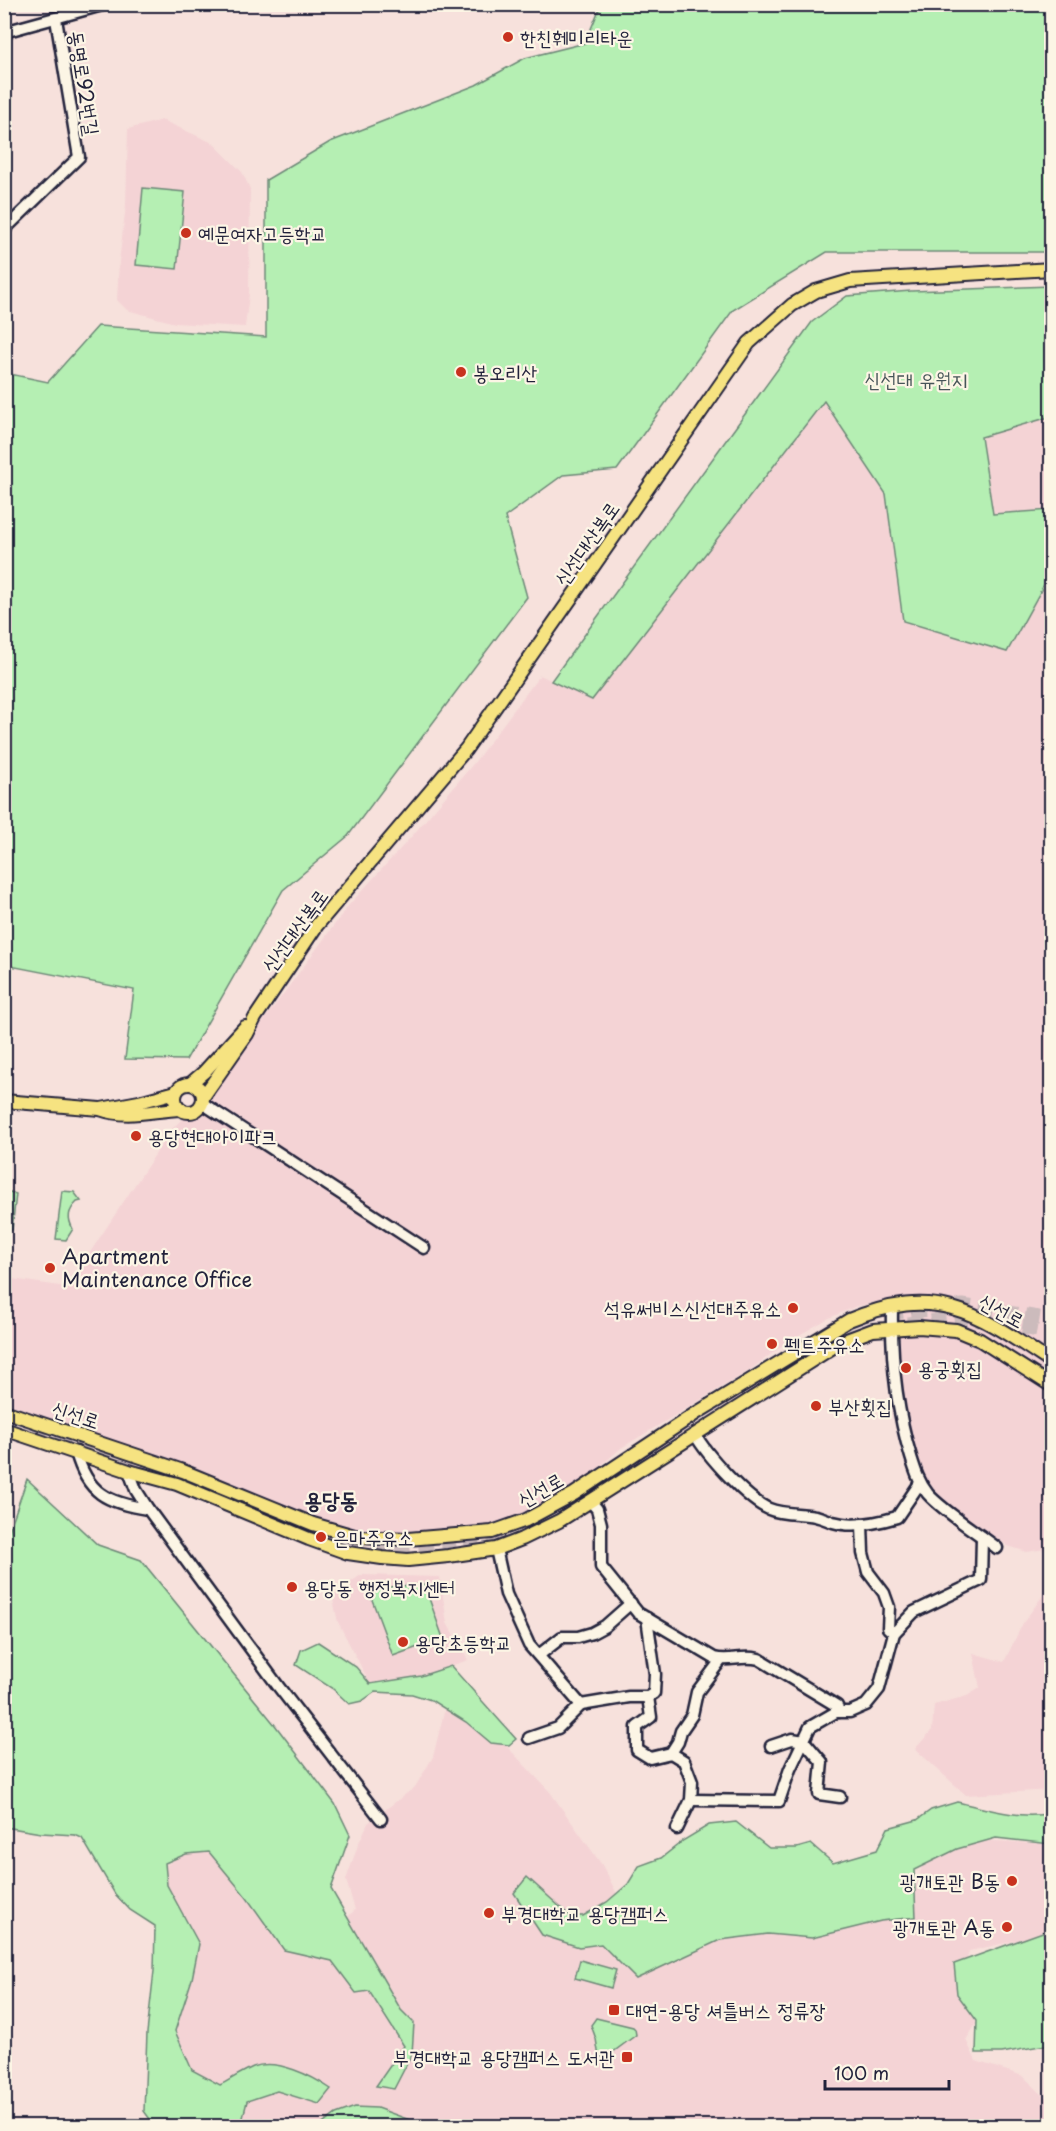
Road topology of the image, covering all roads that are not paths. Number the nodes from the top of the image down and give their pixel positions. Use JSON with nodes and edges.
{"nodes":[{"id":1,"x":106,"y":4,"type":"edge"},
{"id":2,"x":56,"y":19,"type":"junction"},
{"id":3,"x":4,"y":32,"type":"edge"},
{"id":4,"x":4,"y":230,"type":"edge"},
{"id":5,"x":1052,"y":269,"type":"edge"},
{"id":6,"x":255,"y":1018,"type":"junction"},
{"id":7,"x":191,"y":1083,"type":"junction"},
{"id":8,"x":176,"y":1092,"type":"junction"},
{"id":9,"x":202,"y":1100,"type":"junction"},
{"id":10,"x":4,"y":1101,"type":"edge"},
{"id":11,"x":100,"y":1109,"type":"junction"},
{"id":12,"x":180,"y":1109,"type":"junction"},
{"id":13,"x":424,"y":1248,"type":"dead end"},
{"id":14,"x":892,"y":1306,"type":"junction"},
{"id":15,"x":892,"y":1329,"type":"junction"},
{"id":16,"x":1052,"y":1363,"type":"edge"},
{"id":17,"x":1052,"y":1386,"type":"edge"},
{"id":18,"x":4,"y":1411,"type":"edge"},
{"id":19,"x":4,"y":1429,"type":"edge"},
{"id":20,"x":695,"y":1434,"type":"junction"},
{"id":21,"x":76,"y":1452,"type":"junction"},
{"id":22,"x":129,"y":1471,"type":"junction"},
{"id":23,"x":920,"y":1483,"type":"junction"},
{"id":24,"x":591,"y":1502,"type":"junction"},
{"id":25,"x":148,"y":1509,"type":"junction"},
{"id":26,"x":516,"y":1524,"type":"junction"},
{"id":27,"x":862,"y":1524,"type":"junction"},
{"id":28,"x":982,"y":1536,"type":"junction"},
{"id":29,"x":522,"y":1539,"type":"junction"},
{"id":30,"x":997,"y":1548,"type":"dead end"},
{"id":31,"x":496,"y":1549,"type":"junction"},
{"id":32,"x":631,"y":1603,"type":"junction"},
{"id":33,"x":647,"y":1618,"type":"junction"},
{"id":34,"x":894,"y":1633,"type":"junction"},
{"id":35,"x":539,"y":1655,"type":"junction"},
{"id":36,"x":721,"y":1660,"type":"junction"},
{"id":37,"x":648,"y":1697,"type":"junction"},
{"id":38,"x":581,"y":1705,"type":"junction"},
{"id":39,"x":839,"y":1712,"type":"junction"},
{"id":40,"x":529,"y":1738,"type":"dead end"},
{"id":41,"x":804,"y":1740,"type":"junction"},
{"id":42,"x":771,"y":1746,"type":"dead end"},
{"id":43,"x":671,"y":1754,"type":"junction"},
{"id":44,"x":840,"y":1797,"type":"dead end"},
{"id":45,"x":691,"y":1800,"type":"junction"},
{"id":46,"x":381,"y":1819,"type":"dead end"},
{"id":47,"x":677,"y":1829,"type":"dead end"}],
"edges":[{"from":1,"to":2,"type":"street"},
{"from":2,"to":3,"type":"street"},
{"from":2,"to":4,"type":"street","name":"동명로92번길"},
{"from":5,"to":6,"type":"main road","name":"신선대산복로"},
{"from":6,"to":7,"type":"main road","name":"신선대산복로"},
{"from":6,"to":9,"type":"main road","name":"신선대산복로"},
{"from":7,"to":8,"type":"main road","name":"신선대산복로"},
{"from":7,"to":9,"type":"main road"},
{"from":8,"to":11,"type":"main road","name":"신선대산복로"},
{"from":8,"to":12,"type":"main road"},
{"from":9,"to":12,"type":"main road","name":"신선대산복로"},
{"from":9,"to":13,"type":"street"},
{"from":10,"to":11,"type":"main road","name":"신선대산복로"},
{"from":11,"to":12,"type":"main road","name":"신선대산복로"},
{"from":14,"to":15,"type":"street"},
{"from":14,"to":16,"type":"main road","name":"신선로"},
{"from":14,"to":26,"type":"main road","name":"신선로"},
{"from":15,"to":17,"type":"main road","name":"신선로"},
{"from":15,"to":20,"type":"main road","name":"신선로"},
{"from":15,"to":23,"type":"street"},
{"from":18,"to":26,"type":"main road","name":"신선로"},
{"from":19,"to":21,"type":"main road","name":"신선로"},
{"from":20,"to":24,"type":"main road","name":"신선로"},
{"from":20,"to":27,"type":"street"},
{"from":21,"to":22,"type":"main road","name":"신선로"},
{"from":21,"to":25,"type":"street"},
{"from":22,"to":25,"type":"street"},
{"from":22,"to":31,"type":"main road","name":"신선로"},
{"from":23,"to":27,"type":"street"},
{"from":23,"to":28,"type":"street"},
{"from":24,"to":29,"type":"main road","name":"신선로"},
{"from":24,"to":32,"type":"street"},
{"from":25,"to":46,"type":"street"},
{"from":26,"to":29,"type":"main road"},
{"from":27,"to":34,"type":"street"},
{"from":28,"to":30,"type":"street"},
{"from":28,"to":34,"type":"street"},
{"from":29,"to":31,"type":"main road","name":"신선로"},
{"from":31,"to":35,"type":"street"},
{"from":32,"to":33,"type":"street"},
{"from":32,"to":35,"type":"street"},
{"from":33,"to":36,"type":"street"},
{"from":33,"to":37,"type":"street"},
{"from":34,"to":39,"type":"street"},
{"from":35,"to":38,"type":"street"},
{"from":36,"to":39,"type":"street"},
{"from":36,"to":43,"type":"street"},
{"from":37,"to":38,"type":"street"},
{"from":37,"to":43,"type":"street"},
{"from":38,"to":40,"type":"street"},
{"from":39,"to":41,"type":"street"},
{"from":41,"to":42,"type":"street"},
{"from":41,"to":44,"type":"street"},
{"from":41,"to":45,"type":"street"},
{"from":43,"to":45,"type":"street"},
{"from":45,"to":47,"type":"street"}]}
